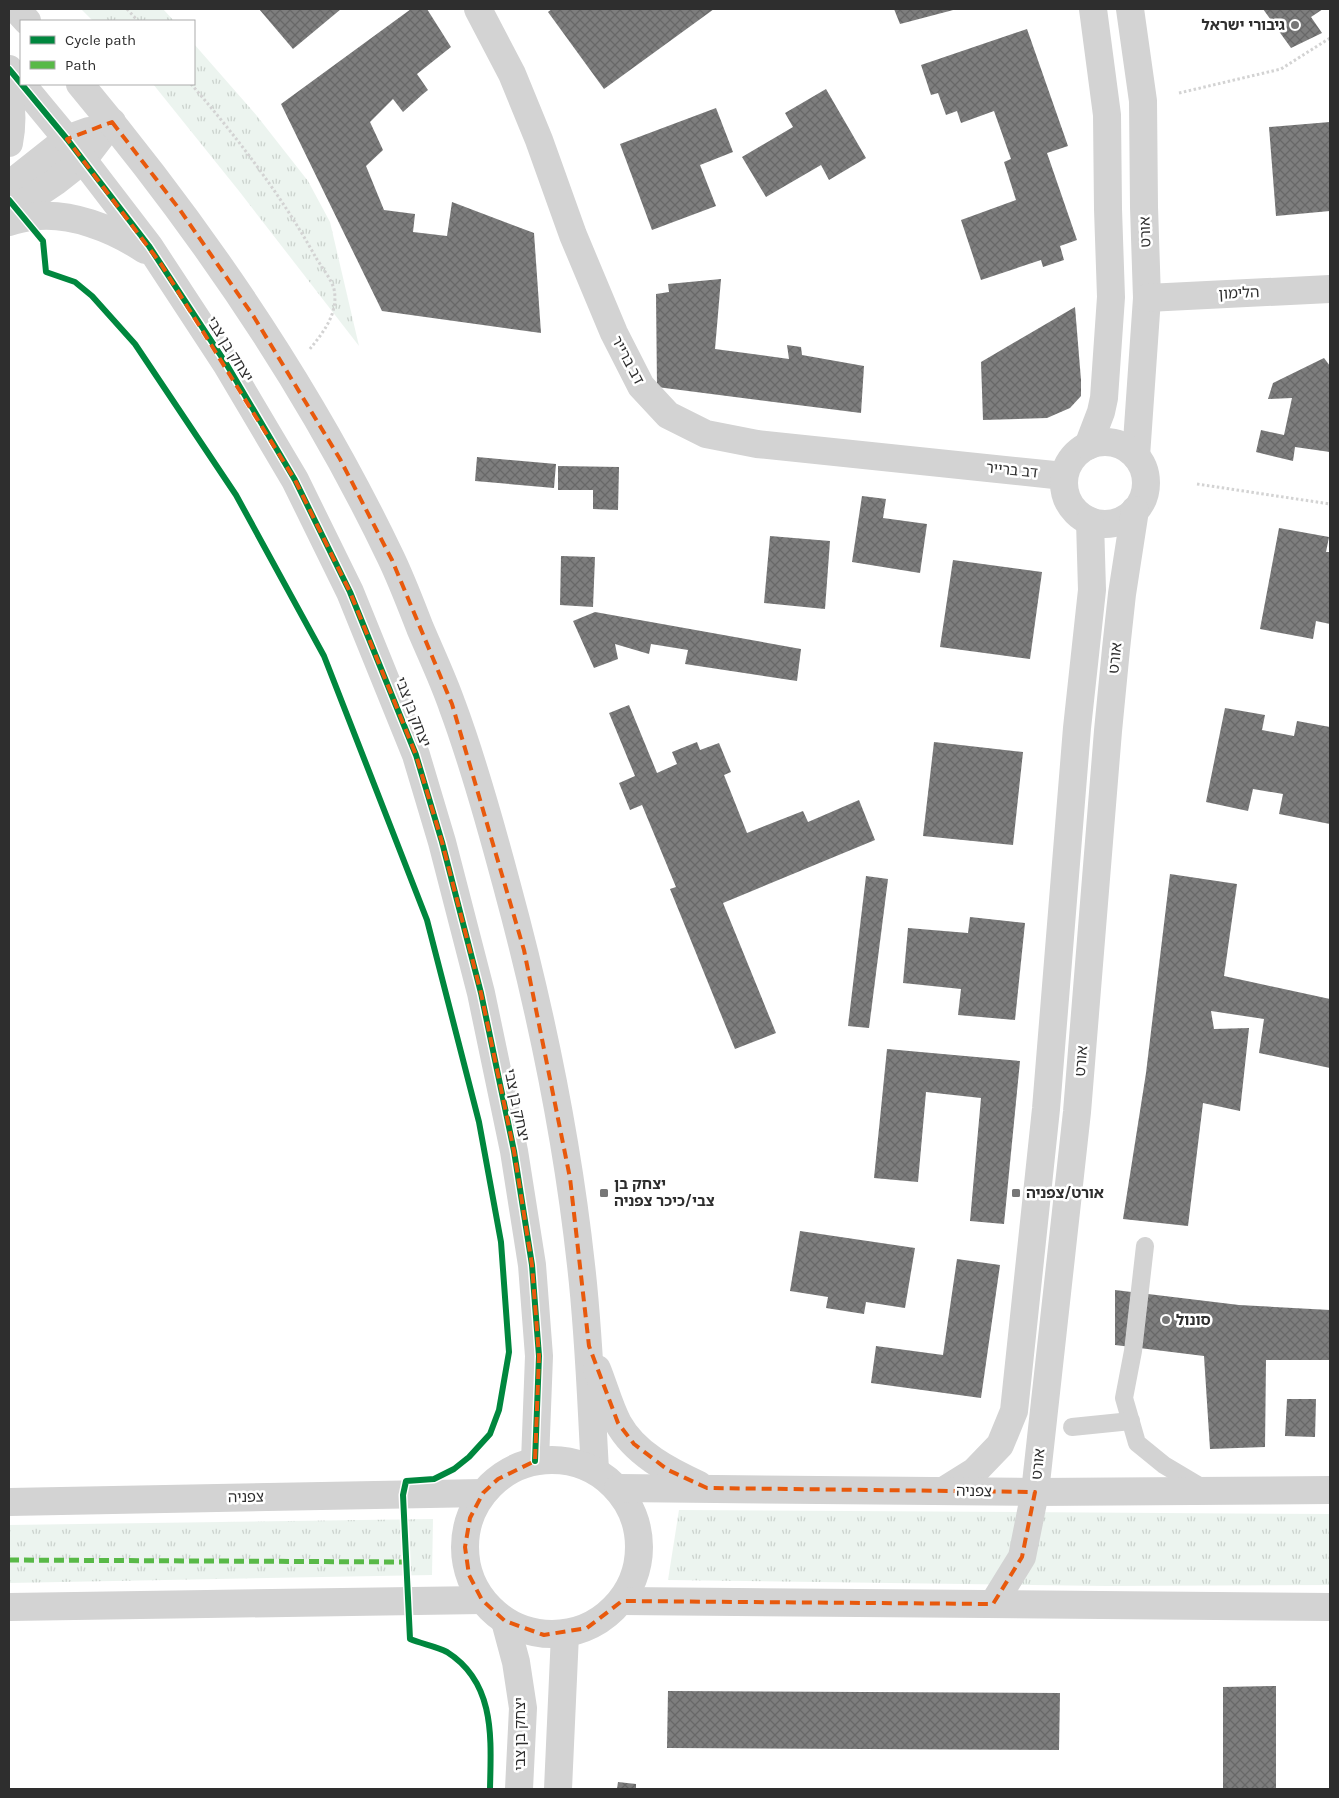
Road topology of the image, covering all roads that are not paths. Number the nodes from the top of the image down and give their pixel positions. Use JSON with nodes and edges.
{"nodes":[{"id":1,"x":16,"y":9,"type":"edge"},
{"id":2,"x":478,"y":9,"type":"edge"},
{"id":3,"x":1093,"y":9,"type":"edge"},
{"id":4,"x":1130,"y":9,"type":"edge"},
{"id":5,"x":26,"y":20,"type":"edge"},
{"id":6,"x":9,"y":69,"type":"edge"},
{"id":7,"x":20,"y":82,"type":"edge"},
{"id":8,"x":22,"y":85,"type":"edge"},
{"id":9,"x":81,"y":85,"type":"edge"},
{"id":10,"x":9,"y":89,"type":"edge"},
{"id":11,"x":112,"y":122,"type":"junction"},
{"id":12,"x":9,"y":143,"type":"edge"},
{"id":13,"x":75,"y":150,"type":"junction"},
{"id":14,"x":9,"y":185,"type":"edge"},
{"id":15,"x":14,"y":218,"type":"edge"},
{"id":16,"x":161,"y":264,"type":"junction"},
{"id":17,"x":1330,"y":289,"type":"edge"},
{"id":18,"x":1147,"y":298,"type":"junction"},
{"id":19,"x":1088,"y":446,"type":"junction"},
{"id":20,"x":1136,"y":456,"type":"junction"},
{"id":21,"x":1064,"y":476,"type":"junction"},
{"id":22,"x":1135,"y":510,"type":"junction"},
{"id":23,"x":1090,"y":521,"type":"junction"},
{"id":24,"x":1145,"y":1246,"type":"dead end"},
{"id":25,"x":589,"y":1346,"type":"junction"},
{"id":26,"x":1131,"y":1420,"type":"junction"},
{"id":27,"x":1072,"y":1427,"type":"dead end"},
{"id":28,"x":535,"y":1461,"type":"junction"},
{"id":29,"x":594,"y":1470,"type":"junction"},
{"id":30,"x":618,"y":1488,"type":"junction"},
{"id":31,"x":707,"y":1488,"type":"junction"},
{"id":32,"x":1330,"y":1490,"type":"edge"},
{"id":33,"x":943,"y":1491,"type":"junction"},
{"id":34,"x":1208,"y":1491,"type":"junction"},
{"id":35,"x":1035,"y":1492,"type":"junction"},
{"id":36,"x":483,"y":1493,"type":"junction"},
{"id":37,"x":9,"y":1502,"type":"edge"},
{"id":38,"x":482,"y":1600,"type":"junction"},
{"id":39,"x":622,"y":1600,"type":"junction"},
{"id":40,"x":993,"y":1604,"type":"junction"},
{"id":41,"x":9,"y":1607,"type":"edge"},
{"id":42,"x":1330,"y":1607,"type":"edge"},
{"id":43,"x":504,"y":1621,"type":"junction"},
{"id":44,"x":565,"y":1634,"type":"junction"},
{"id":45,"x":519,"y":1789,"type":"edge"},
{"id":46,"x":558,"y":1789,"type":"edge"}],
"edges":[{"from":1,"to":5,"type":"street"},
{"from":2,"to":21,"type":"street","name":"דב ברייר"},
{"from":3,"to":19,"type":"street"},
{"from":4,"to":18,"type":"street","name":"אורט"},
{"from":6,"to":7,"type":"street","name":"יצחק בן צבי"},
{"from":8,"to":13,"type":"street","name":"יצחק בן צבי"},
{"from":9,"to":11,"type":"street"},
{"from":10,"to":12,"type":"street"},
{"from":11,"to":13,"type":"street"},
{"from":11,"to":25,"type":"street"},
{"from":13,"to":14,"type":"street"},
{"from":13,"to":15,"type":"street"},
{"from":13,"to":16,"type":"street","name":"יצחק בן צבי"},
{"from":15,"to":16,"type":"street"},
{"from":16,"to":28,"type":"street","name":"יצחק בן צבי"},
{"from":17,"to":18,"type":"street","name":"הלימון"},
{"from":18,"to":20,"type":"street","name":"אורט"},
{"from":19,"to":20,"type":"street"},
{"from":19,"to":21,"type":"street"},
{"from":20,"to":22,"type":"street"},
{"from":21,"to":23,"type":"street"},
{"from":22,"to":23,"type":"street"},
{"from":22,"to":35,"type":"street","name":"אורט"},
{"from":23,"to":33,"type":"street","name":"אורט"},
{"from":24,"to":26,"type":"lane"},
{"from":25,"to":29,"type":"street"},
{"from":25,"to":31,"type":"street"},
{"from":26,"to":27,"type":"lane"},
{"from":26,"to":34,"type":"lane"},
{"from":28,"to":29,"type":"street"},
{"from":28,"to":36,"type":"street"},
{"from":29,"to":30,"type":"street"},
{"from":30,"to":31,"type":"street","name":"צפניה"},
{"from":30,"to":39,"type":"street"},
{"from":31,"to":33,"type":"street","name":"צפניה"},
{"from":32,"to":34,"type":"street","name":"צפניה"},
{"from":33,"to":35,"type":"street","name":"צפניה"},
{"from":34,"to":35,"type":"street","name":"צפניה"},
{"from":35,"to":40,"type":"street","name":"אורט"},
{"from":36,"to":37,"type":"street","name":"צפניה"},
{"from":36,"to":38,"type":"street"},
{"from":38,"to":41,"type":"street"},
{"from":38,"to":43,"type":"street"},
{"from":39,"to":40,"type":"street"},
{"from":39,"to":44,"type":"street"},
{"from":40,"to":42,"type":"street"},
{"from":43,"to":44,"type":"street"},
{"from":43,"to":45,"type":"street","name":"יצחק בן צבי"},
{"from":44,"to":46,"type":"street"}]}
